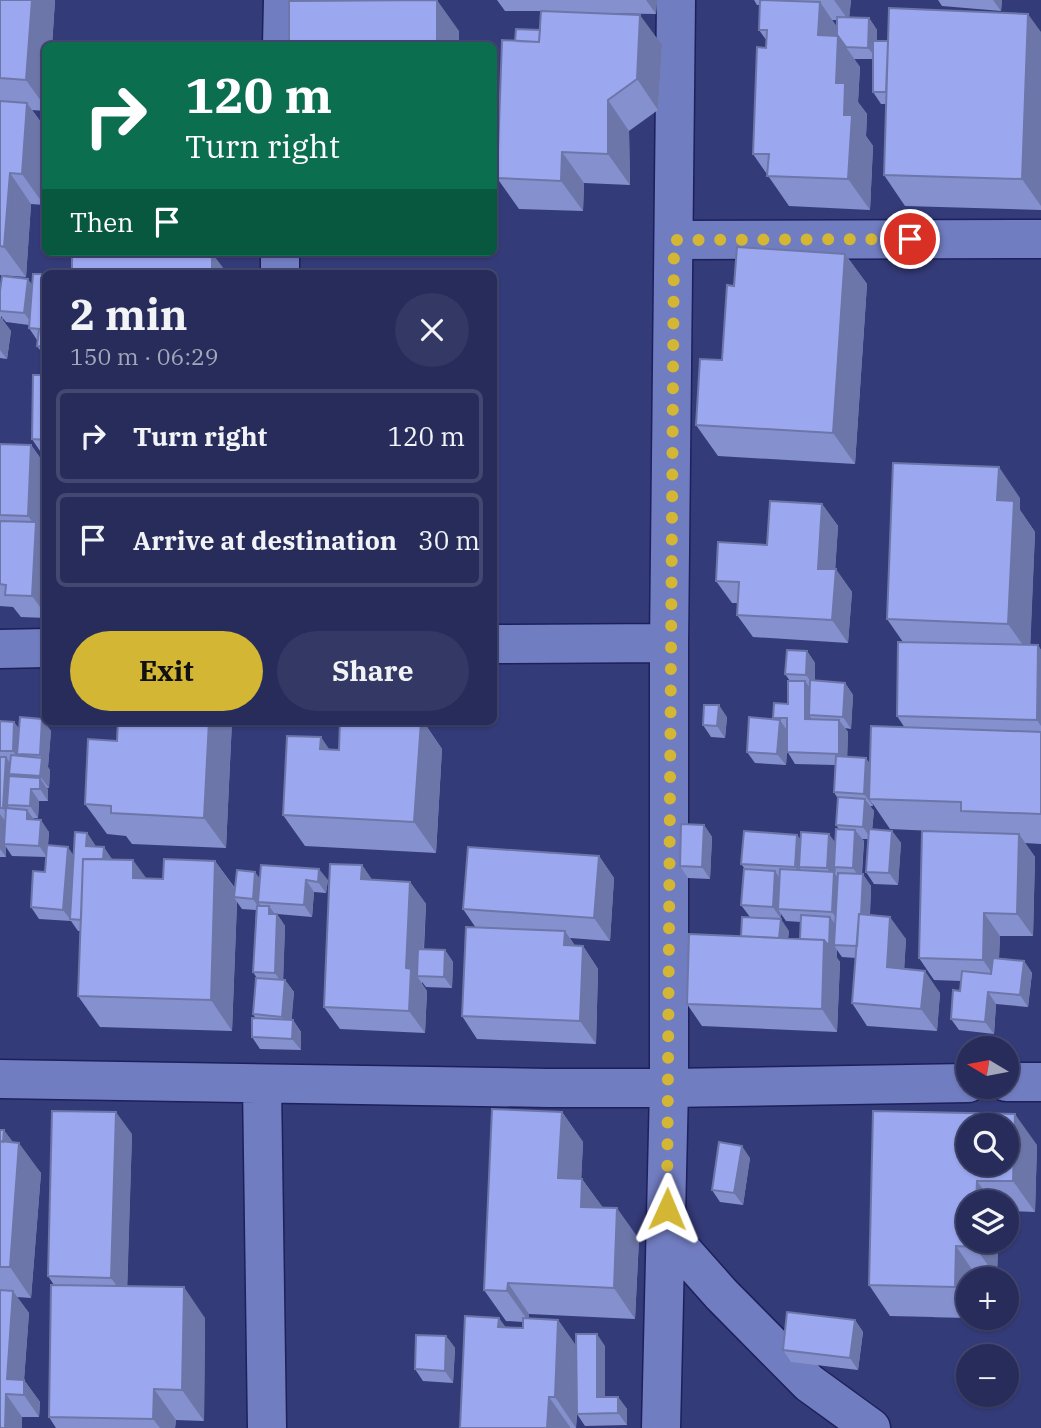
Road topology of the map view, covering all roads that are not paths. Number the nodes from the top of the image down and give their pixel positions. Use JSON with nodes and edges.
{"nodes":[{"id":1,"x":283,"y":0,"type":"edge"},
{"id":2,"x":676,"y":0,"type":"edge"},
{"id":3,"x":282,"y":42,"type":"edge"},
{"id":4,"x":1041,"y":239,"type":"edge"},
{"id":5,"x":674,"y":240,"type":"junction"},
{"id":6,"x":670,"y":643,"type":"junction"},
{"id":7,"x":497,"y":644,"type":"edge"},
{"id":8,"x":42,"y":648,"type":"edge"},
{"id":9,"x":0,"y":649,"type":"edge"},
{"id":10,"x":0,"y":1079,"type":"edge"},
{"id":11,"x":1019,"y":1082,"type":"edge"},
{"id":12,"x":1041,"y":1082,"type":"edge"},
{"id":13,"x":956,"y":1083,"type":"edge"},
{"id":14,"x":262,"y":1085,"type":"junction"},
{"id":15,"x":669,"y":1088,"type":"junction"},
{"id":16,"x":667,"y":1233,"type":"junction"},
{"id":17,"x":267,"y":1428,"type":"edge"},
{"id":18,"x":661,"y":1428,"type":"edge"},
{"id":19,"x":871,"y":1428,"type":"edge"}],
"edges":[{"from":1,"to":3,"type":"street"},
{"from":2,"to":5,"type":"street"},
{"from":4,"to":5,"type":"street"},
{"from":5,"to":6,"type":"street"},
{"from":6,"to":7,"type":"street"},
{"from":6,"to":15,"type":"street"},
{"from":8,"to":9,"type":"street"},
{"from":10,"to":14,"type":"street"},
{"from":11,"to":12,"type":"street"},
{"from":13,"to":15,"type":"street"},
{"from":14,"to":15,"type":"street"},
{"from":14,"to":17,"type":"street"},
{"from":15,"to":16,"type":"street"},
{"from":16,"to":18,"type":"street"},
{"from":16,"to":19,"type":"street"}]}
